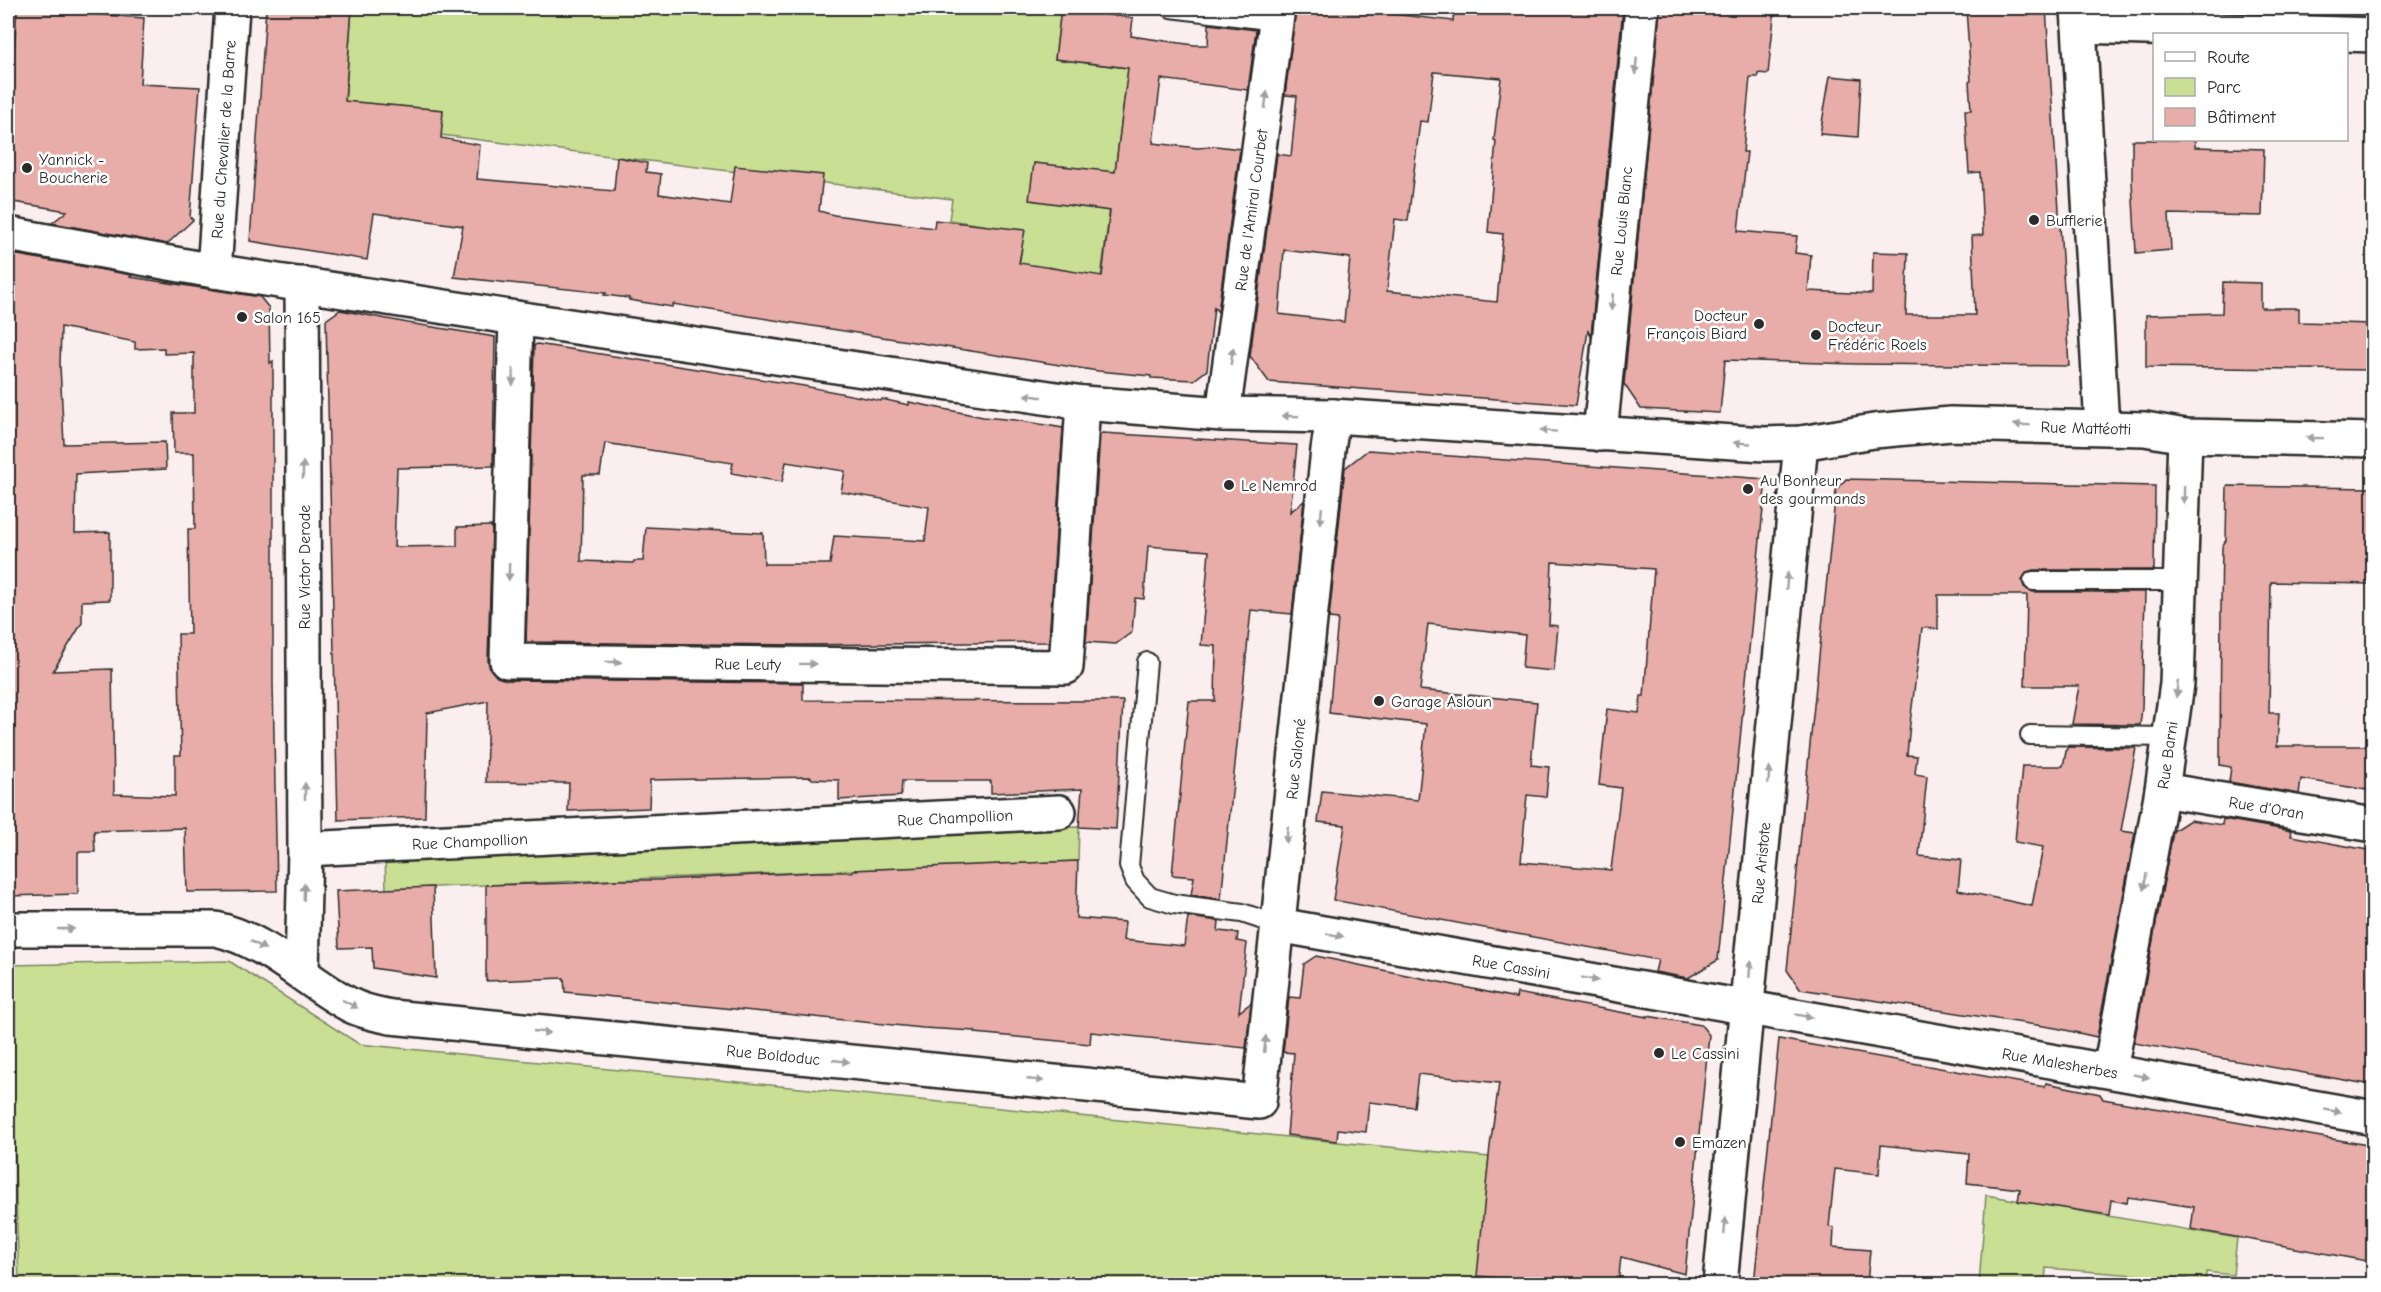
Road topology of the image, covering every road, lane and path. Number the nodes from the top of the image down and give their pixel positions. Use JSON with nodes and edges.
{"nodes":[{"id":1,"x":232,"y":8,"type":"edge"},
{"id":2,"x":1171,"y":8,"type":"edge"},
{"id":3,"x":1642,"y":8,"type":"edge"},
{"id":4,"x":1277,"y":14,"type":"edge"},
{"id":5,"x":2078,"y":17,"type":"edge"},
{"id":6,"x":2340,"y":33,"type":"edge"},
{"id":7,"x":2348,"y":33,"type":"edge"},
{"id":8,"x":2373,"y":35,"type":"edge"},
{"id":9,"x":8,"y":234,"type":"edge"},
{"id":10,"x":214,"y":271,"type":"junction"},
{"id":11,"x":302,"y":284,"type":"junction"},
{"id":12,"x":516,"y":318,"type":"junction"},
{"id":13,"x":1083,"y":403,"type":"junction"},
{"id":14,"x":1223,"y":414,"type":"junction"},
{"id":15,"x":1334,"y":416,"type":"junction"},
{"id":16,"x":2102,"y":427,"type":"junction"},
{"id":17,"x":1600,"y":434,"type":"junction"},
{"id":18,"x":2185,"y":436,"type":"junction"},
{"id":19,"x":2373,"y":440,"type":"edge"},
{"id":20,"x":1800,"y":442,"type":"junction"},
{"id":21,"x":2033,"y":581,"type":"dead end"},
{"id":22,"x":2181,"y":581,"type":"junction"},
{"id":23,"x":1147,"y":662,"type":"dead end"},
{"id":24,"x":2030,"y":735,"type":"dead end"},
{"id":25,"x":2171,"y":738,"type":"junction"},
{"id":26,"x":2162,"y":790,"type":"junction"},
{"id":27,"x":1059,"y":812,"type":"dead end"},
{"id":28,"x":2373,"y":825,"type":"edge"},
{"id":29,"x":305,"y":849,"type":"junction"},
{"id":30,"x":1278,"y":925,"type":"junction"},
{"id":31,"x":8,"y":928,"type":"edge"},
{"id":32,"x":302,"y":971,"type":"junction"},
{"id":33,"x":1747,"y":1006,"type":"junction"},
{"id":34,"x":2110,"y":1070,"type":"junction"},
{"id":35,"x":1259,"y":1102,"type":"joint"},
{"id":36,"x":2373,"y":1118,"type":"edge"},
{"id":37,"x":1720,"y":1284,"type":"edge"}],
"edges":[{"from":1,"to":10,"type":"street","name":"Rue du Chevalier de la Barre"},
{"from":2,"to":4,"type":"lane"},
{"from":3,"to":17,"type":"street","name":"Rue Louis Blanc","one_way":true},
{"from":14,"to":4,"type":"street","name":"Rue de l'Amiral Courbet","one_way":true},
{"from":5,"to":6,"type":"street"},
{"from":5,"to":16,"type":"street"},
{"from":7,"to":8,"type":"street"},
{"from":9,"to":10,"type":"street","name":"Rue Mattéotti"},
{"from":10,"to":11,"type":"street","name":"Rue Mattéotti"},
{"from":11,"to":12,"type":"street","name":"Rue Mattéotti"},
{"from":29,"to":11,"type":"street","name":"Rue Victor Derode","one_way":true},
{"from":13,"to":12,"type":"street","name":"Rue Mattéotti","one_way":true},
{"from":12,"to":13,"type":"street","name":"Rue Leuty","one_way":true},
{"from":13,"to":14,"type":"street","name":"Rue Mattéotti"},
{"from":15,"to":14,"type":"street","name":"Rue Mattéotti","one_way":true},
{"from":17,"to":15,"type":"street","name":"Rue Mattéotti","one_way":true},
{"from":15,"to":30,"type":"street","name":"Rue Salomé","one_way":true},
{"from":16,"to":18,"type":"street","name":"Rue Mattéotti"},
{"from":16,"to":20,"type":"street","name":"Rue Mattéotti","one_way":true},
{"from":20,"to":17,"type":"street","name":"Rue Mattéotti","one_way":true},
{"from":19,"to":18,"type":"street","name":"Rue Mattéotti","one_way":true},
{"from":18,"to":22,"type":"street","name":"Rue Barni","one_way":true},
{"from":33,"to":20,"type":"street","name":"Rue Aristote","one_way":true},
{"from":21,"to":22,"type":"lane"},
{"from":22,"to":25,"type":"street","name":"Rue Barni","one_way":true},
{"from":23,"to":30,"type":"lane"},
{"from":24,"to":25,"type":"lane"},
{"from":25,"to":26,"type":"street","name":"Rue Barni"},
{"from":26,"to":28,"type":"street","name":"Rue d'Oran"},
{"from":26,"to":34,"type":"street","name":"Rue Barni","one_way":true},
{"from":27,"to":29,"type":"street","name":"Rue Champollion"},
{"from":32,"to":29,"type":"street","one_way":true},
{"from":30,"to":33,"type":"street","name":"Rue Cassini","one_way":true},
{"from":35,"to":30,"type":"street","name":"Rue Salomé","one_way":true},
{"from":31,"to":32,"type":"street","one_way":true},
{"from":32,"to":35,"type":"street","name":"Rue Boldoduc","one_way":true},
{"from":33,"to":34,"type":"street","name":"Rue Malesherbes","one_way":true},
{"from":37,"to":33,"type":"street","name":"Rue Aristote","one_way":true},
{"from":34,"to":36,"type":"street","name":"Rue Malesherbes","one_way":true}]}
